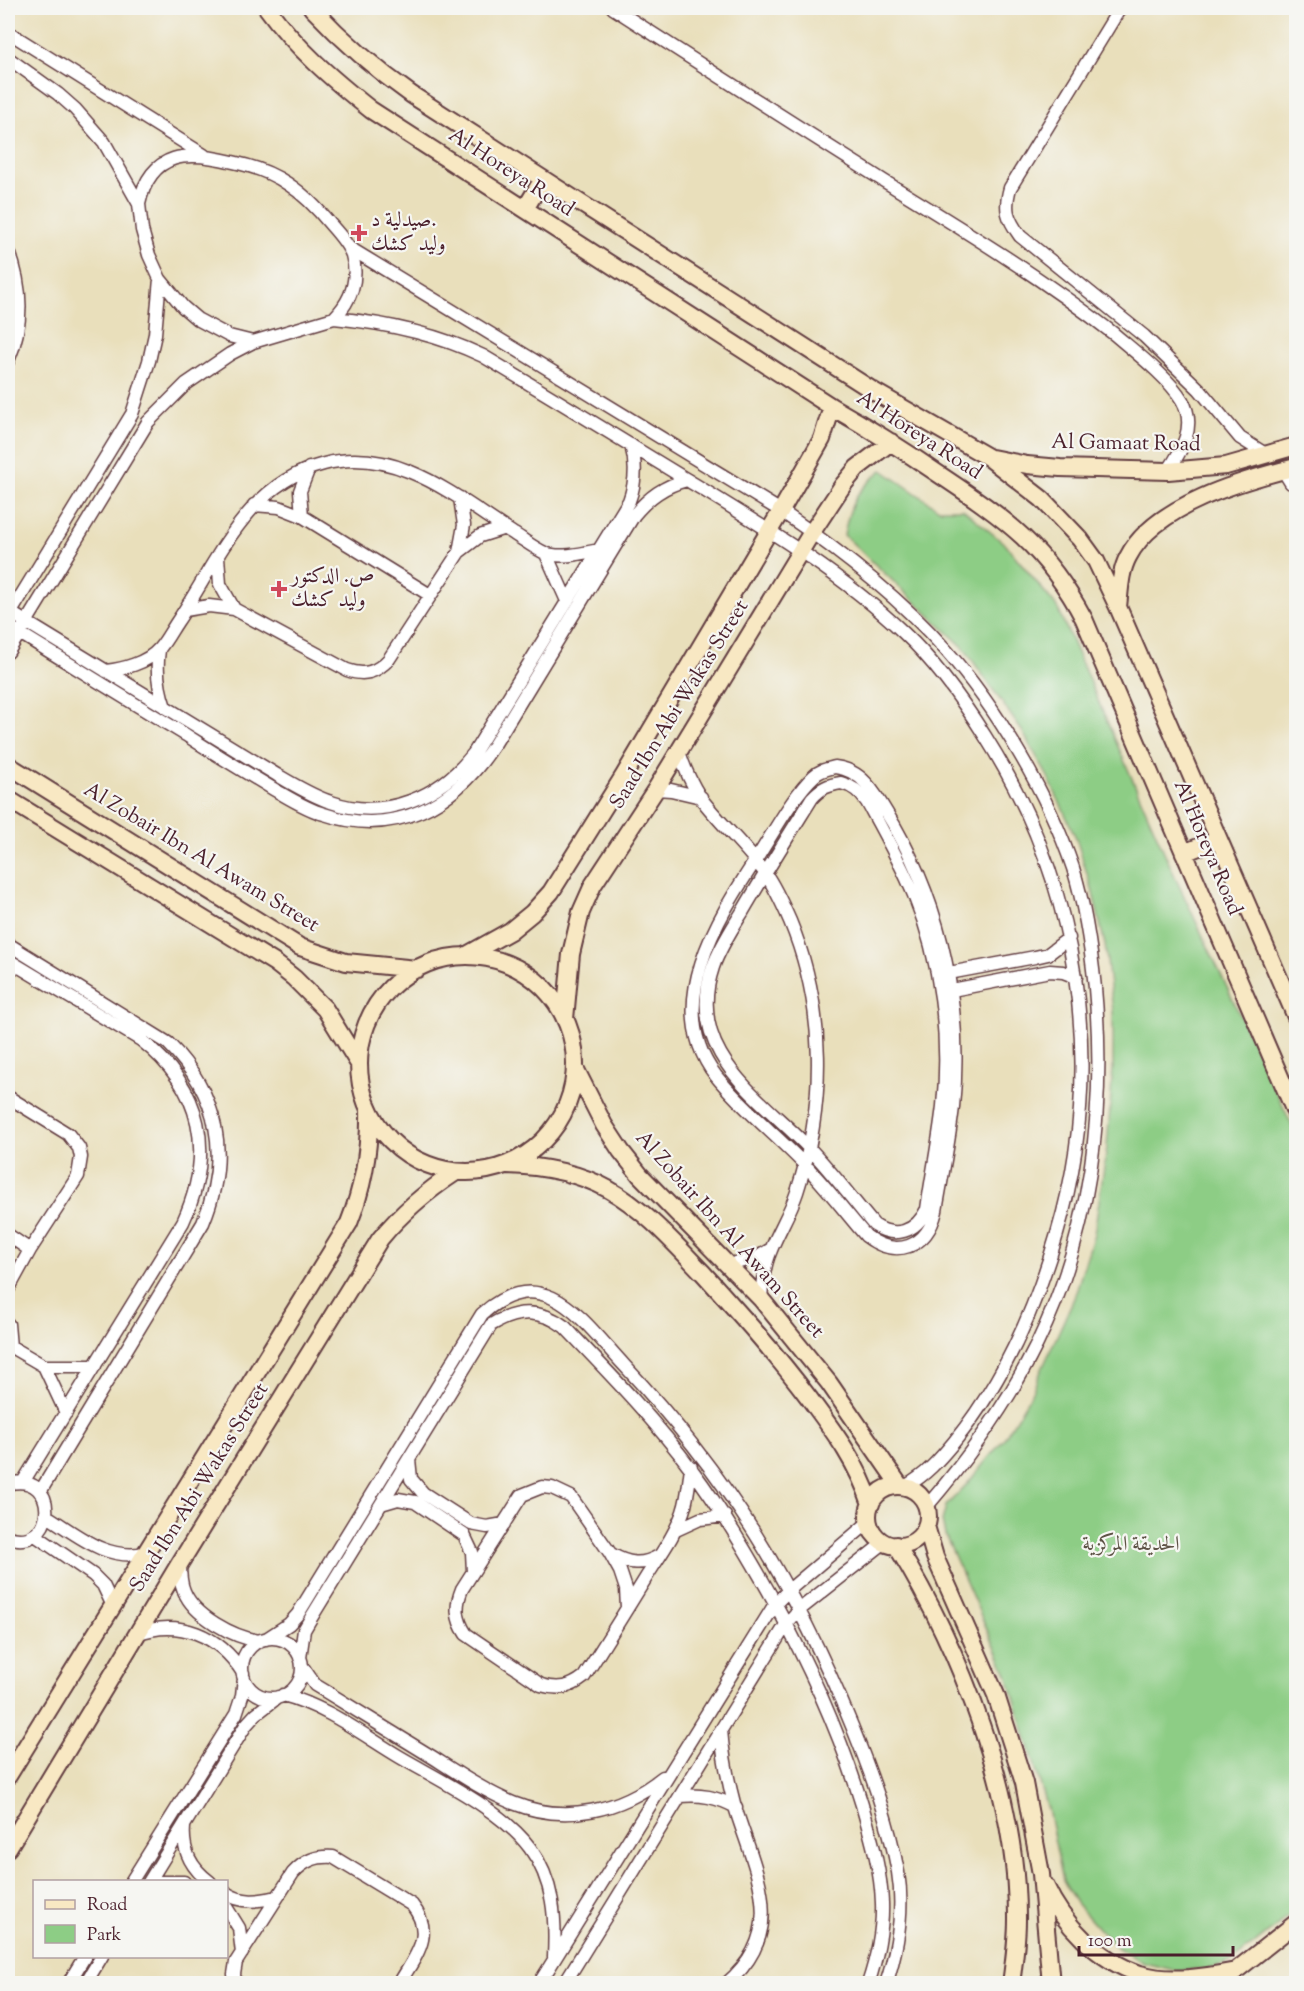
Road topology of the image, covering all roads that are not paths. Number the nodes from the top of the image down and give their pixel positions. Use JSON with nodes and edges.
{"nodes":[{"id":1,"x":267,"y":8,"type":"edge"},
{"id":2,"x":312,"y":8,"type":"edge"},
{"id":3,"x":613,"y":8,"type":"edge"},
{"id":4,"x":1120,"y":8,"type":"edge"},
{"id":5,"x":8,"y":32,"type":"edge"},
{"id":6,"x":8,"y":58,"type":"edge"},
{"id":7,"x":205,"y":156,"type":"junction"},
{"id":8,"x":543,"y":179,"type":"junction"},
{"id":9,"x":139,"y":204,"type":"junction"},
{"id":10,"x":525,"y":209,"type":"junction"},
{"id":11,"x":348,"y":247,"type":"junction"},
{"id":12,"x":8,"y":249,"type":"edge"},
{"id":13,"x":160,"y":279,"type":"junction"},
{"id":14,"x":20,"y":304,"type":"junction"},
{"id":15,"x":8,"y":310,"type":"edge"},
{"id":16,"x":334,"y":318,"type":"junction"},
{"id":17,"x":1144,"y":336,"type":"junction"},
{"id":18,"x":253,"y":342,"type":"junction"},
{"id":19,"x":1132,"y":349,"type":"junction"},
{"id":20,"x":8,"y":359,"type":"edge"},
{"id":21,"x":832,"y":406,"type":"junction"},
{"id":22,"x":891,"y":442,"type":"junction"},
{"id":23,"x":631,"y":446,"type":"junction"},
{"id":24,"x":1296,"y":446,"type":"edge"},
{"id":25,"x":1273,"y":453,"type":"junction"},
{"id":26,"x":988,"y":457,"type":"junction"},
{"id":27,"x":309,"y":468,"type":"junction"},
{"id":28,"x":1290,"y":468,"type":"edge"},
{"id":29,"x":1168,"y":471,"type":"junction"},
{"id":30,"x":687,"y":480,"type":"junction"},
{"id":31,"x":1296,"y":484,"type":"edge"},
{"id":32,"x":460,"y":498,"type":"junction"},
{"id":33,"x":254,"y":505,"type":"junction"},
{"id":34,"x":781,"y":512,"type":"junction"},
{"id":35,"x":302,"y":516,"type":"junction"},
{"id":36,"x":505,"y":528,"type":"junction"},
{"id":37,"x":770,"y":530,"type":"junction"},
{"id":38,"x":812,"y":532,"type":"junction"},
{"id":39,"x":599,"y":550,"type":"junction"},
{"id":40,"x":801,"y":550,"type":"junction"},
{"id":41,"x":459,"y":552,"type":"junction"},
{"id":42,"x":546,"y":554,"type":"junction"},
{"id":43,"x":218,"y":556,"type":"junction"},
{"id":44,"x":430,"y":595,"type":"junction"},
{"id":45,"x":567,"y":601,"type":"junction"},
{"id":46,"x":1118,"y":608,"type":"junction"},
{"id":47,"x":234,"y":609,"type":"junction"},
{"id":48,"x":185,"y":610,"type":"junction"},
{"id":49,"x":8,"y":614,"type":"edge"},
{"id":50,"x":8,"y":626,"type":"edge"},
{"id":51,"x":23,"y":628,"type":"junction"},
{"id":52,"x":547,"y":646,"type":"junction"},
{"id":53,"x":159,"y":650,"type":"junction"},
{"id":54,"x":8,"y":652,"type":"edge"},
{"id":55,"x":106,"y":672,"type":"junction"},
{"id":56,"x":165,"y":707,"type":"junction"},
{"id":57,"x":679,"y":752,"type":"junction"},
{"id":58,"x":8,"y":765,"type":"edge"},
{"id":59,"x":656,"y":789,"type":"junction"},
{"id":60,"x":701,"y":797,"type":"junction"},
{"id":61,"x":8,"y":799,"type":"edge"},
{"id":62,"x":80,"y":811,"type":"junction"},
{"id":63,"x":65,"y":834,"type":"junction"},
{"id":64,"x":902,"y":839,"type":"junction"},
{"id":65,"x":1218,"y":839,"type":"junction"},
{"id":66,"x":890,"y":846,"type":"junction"},
{"id":67,"x":1184,"y":853,"type":"junction"},
{"id":68,"x":755,"y":861,"type":"junction"},
{"id":69,"x":765,"y":873,"type":"junction"},
{"id":70,"x":1069,"y":938,"type":"junction"},
{"id":71,"x":8,"y":944,"type":"edge"},
{"id":72,"x":465,"y":956,"type":"junction"},
{"id":73,"x":8,"y":960,"type":"edge"},
{"id":74,"x":417,"y":969,"type":"junction"},
{"id":75,"x":949,"y":973,"type":"junction"},
{"id":76,"x":1076,"y":977,"type":"junction"},
{"id":77,"x":952,"y":990,"type":"junction"},
{"id":78,"x":1296,"y":1017,"type":"edge"},
{"id":79,"x":566,"y":1019,"type":"junction"},
{"id":80,"x":359,"y":1064,"type":"junction"},
{"id":81,"x":575,"y":1068,"type":"junction"},
{"id":82,"x":8,"y":1097,"type":"edge"},
{"id":83,"x":948,"y":1108,"type":"junction"},
{"id":84,"x":369,"y":1110,"type":"junction"},
{"id":85,"x":1296,"y":1114,"type":"edge"},
{"id":86,"x":809,"y":1149,"type":"junction"},
{"id":87,"x":806,"y":1165,"type":"junction"},
{"id":88,"x":506,"y":1166,"type":"junction"},
{"id":89,"x":456,"y":1172,"type":"junction"},
{"id":90,"x":8,"y":1235,"type":"edge"},
{"id":91,"x":771,"y":1249,"type":"junction"},
{"id":92,"x":30,"y":1250,"type":"junction"},
{"id":93,"x":728,"y":1265,"type":"junction"},
{"id":94,"x":8,"y":1290,"type":"edge"},
{"id":95,"x":761,"y":1299,"type":"junction"},
{"id":96,"x":8,"y":1324,"type":"edge"},
{"id":97,"x":9,"y":1346,"type":"edge"},
{"id":98,"x":44,"y":1366,"type":"junction"},
{"id":99,"x":95,"y":1366,"type":"junction"},
{"id":100,"x":437,"y":1387,"type":"junction"},
{"id":101,"x":449,"y":1394,"type":"junction"},
{"id":102,"x":66,"y":1413,"type":"junction"},
{"id":103,"x":409,"y":1459,"type":"junction"},
{"id":104,"x":691,"y":1467,"type":"junction"},
{"id":105,"x":23,"y":1482,"type":"junction"},
{"id":106,"x":8,"y":1484,"type":"edge"},
{"id":107,"x":903,"y":1486,"type":"junction"},
{"id":108,"x":40,"y":1492,"type":"junction"},
{"id":109,"x":381,"y":1504,"type":"junction"},
{"id":110,"x":871,"y":1504,"type":"junction"},
{"id":111,"x":927,"y":1506,"type":"junction"},
{"id":112,"x":442,"y":1513,"type":"junction"},
{"id":113,"x":47,"y":1516,"type":"junction"},
{"id":114,"x":725,"y":1516,"type":"junction"},
{"id":115,"x":869,"y":1522,"type":"junction"},
{"id":116,"x":504,"y":1524,"type":"junction"},
{"id":117,"x":926,"y":1526,"type":"junction"},
{"id":118,"x":676,"y":1530,"type":"junction"},
{"id":119,"x":35,"y":1534,"type":"junction"},
{"id":120,"x":8,"y":1540,"type":"edge"},
{"id":121,"x":890,"y":1544,"type":"junction"},
{"id":122,"x":146,"y":1553,"type":"junction"},
{"id":123,"x":610,"y":1553,"type":"junction"},
{"id":124,"x":660,"y":1556,"type":"junction"},
{"id":125,"x":180,"y":1563,"type":"junction"},
{"id":126,"x":473,"y":1572,"type":"junction"},
{"id":127,"x":789,"y":1590,"type":"junction"},
{"id":128,"x":775,"y":1604,"type":"junction"},
{"id":129,"x":113,"y":1606,"type":"junction"},
{"id":130,"x":627,"y":1608,"type":"junction"},
{"id":131,"x":799,"y":1610,"type":"junction"},
{"id":132,"x":787,"y":1623,"type":"junction"},
{"id":133,"x":136,"y":1634,"type":"junction"},
{"id":134,"x":262,"y":1640,"type":"junction"},
{"id":135,"x":301,"y":1662,"type":"junction"},
{"id":136,"x":243,"y":1676,"type":"junction"},
{"id":137,"x":281,"y":1696,"type":"junction"},
{"id":138,"x":721,"y":1730,"type":"junction"},
{"id":139,"x":671,"y":1770,"type":"junction"},
{"id":140,"x":8,"y":1776,"type":"edge"},
{"id":141,"x":680,"y":1796,"type":"junction"},
{"id":142,"x":736,"y":1808,"type":"junction"},
{"id":143,"x":184,"y":1826,"type":"junction"},
{"id":144,"x":8,"y":1848,"type":"edge"},
{"id":145,"x":1041,"y":1874,"type":"junction"},
{"id":146,"x":132,"y":1880,"type":"edge"},
{"id":147,"x":150,"y":1880,"type":"edge"},
{"id":148,"x":209,"y":1880,"type":"edge"},
{"id":149,"x":228,"y":1894,"type":"edge"},
{"id":150,"x":277,"y":1897,"type":"junction"},
{"id":151,"x":228,"y":1910,"type":"edge"},
{"id":152,"x":585,"y":1910,"type":"junction"},
{"id":153,"x":603,"y":1921,"type":"junction"},
{"id":154,"x":1296,"y":1923,"type":"edge"},
{"id":155,"x":882,"y":1929,"type":"junction"},
{"id":156,"x":898,"y":1930,"type":"junction"},
{"id":157,"x":242,"y":1953,"type":"junction"},
{"id":158,"x":84,"y":1958,"type":"edge"},
{"id":159,"x":101,"y":1958,"type":"edge"},
{"id":160,"x":554,"y":1960,"type":"junction"},
{"id":161,"x":573,"y":1970,"type":"junction"},
{"id":162,"x":1236,"y":1971,"type":"junction"},
{"id":163,"x":68,"y":1983,"type":"edge"},
{"id":164,"x":85,"y":1983,"type":"edge"},
{"id":165,"x":235,"y":1983,"type":"edge"},
{"id":166,"x":399,"y":1983,"type":"edge"},
{"id":167,"x":539,"y":1983,"type":"edge"},
{"id":168,"x":564,"y":1983,"type":"edge"},
{"id":169,"x":576,"y":1983,"type":"edge"},
{"id":170,"x":726,"y":1983,"type":"edge"},
{"id":171,"x":868,"y":1983,"type":"edge"},
{"id":172,"x":886,"y":1983,"type":"edge"},
{"id":173,"x":1011,"y":1983,"type":"edge"},
{"id":174,"x":1051,"y":1983,"type":"edge"},
{"id":175,"x":1220,"y":1983,"type":"edge"}],
"edges":[{"from":1,"to":10,"type":"street","name":"Al Horeya Road"},
{"from":2,"to":8,"type":"street","name":"Al Horeya Road"},
{"from":3,"to":19,"type":"street"},
{"from":4,"to":17,"type":"street"},
{"from":5,"to":7,"type":"street"},
{"from":6,"to":9,"type":"street"},
{"from":7,"to":9,"type":"street"},
{"from":7,"to":11,"type":"street"},
{"from":8,"to":10,"type":"street"},
{"from":8,"to":26,"type":"street","name":"Al Horeya Road"},
{"from":9,"to":13,"type":"street"},
{"from":10,"to":21,"type":"street","name":"Al Horeya Road"},
{"from":11,"to":16,"type":"street"},
{"from":11,"to":34,"type":"street"},
{"from":12,"to":14,"type":"street"},
{"from":13,"to":18,"type":"street"},
{"from":13,"to":49,"type":"street"},
{"from":14,"to":15,"type":"street"},
{"from":14,"to":20,"type":"street"},
{"from":16,"to":18,"type":"street"},
{"from":16,"to":23,"type":"street"},
{"from":17,"to":19,"type":"street"},
{"from":17,"to":25,"type":"street"},
{"from":18,"to":51,"type":"street"},
{"from":19,"to":29,"type":"street"},
{"from":21,"to":22,"type":"street","name":"Al Horeya Road"},
{"from":21,"to":34,"type":"street","name":"Saad Ibn Abi Wakas Street"},
{"from":22,"to":38,"type":"street","name":"Saad Ibn Abi Wakas Street"},
{"from":22,"to":67,"type":"street","name":"Al Horeya Road"},
{"from":23,"to":30,"type":"street"},
{"from":23,"to":39,"type":"street"},
{"from":24,"to":25,"type":"street","name":"Al Gamaat Road"},
{"from":25,"to":28,"type":"street"},
{"from":25,"to":29,"type":"street","name":"Al Gamaat Road"},
{"from":26,"to":29,"type":"street","name":"Al Gamaat Road"},
{"from":26,"to":46,"type":"street","name":"Al Horeya Road"},
{"from":27,"to":32,"type":"street"},
{"from":27,"to":33,"type":"street"},
{"from":27,"to":35,"type":"street"},
{"from":28,"to":31,"type":"street"},
{"from":28,"to":46,"type":"street"},
{"from":30,"to":37,"type":"street"},
{"from":30,"to":52,"type":"street"},
{"from":32,"to":36,"type":"street"},
{"from":32,"to":41,"type":"street"},
{"from":33,"to":35,"type":"street"},
{"from":33,"to":43,"type":"street"},
{"from":34,"to":37,"type":"street","name":"Saad Ibn Abi Wakas Street"},
{"from":34,"to":38,"type":"street"},
{"from":35,"to":44,"type":"street"},
{"from":36,"to":41,"type":"street"},
{"from":36,"to":42,"type":"street"},
{"from":37,"to":40,"type":"street"},
{"from":37,"to":72,"type":"street","name":"Saad Ibn Abi Wakas Street"},
{"from":38,"to":40,"type":"street","name":"Saad Ibn Abi Wakas Street"},
{"from":38,"to":111,"type":"street"},
{"from":39,"to":42,"type":"street"},
{"from":39,"to":45,"type":"street"},
{"from":40,"to":57,"type":"street","name":"Saad Ibn Abi Wakas Street"},
{"from":40,"to":70,"type":"street"},
{"from":41,"to":44,"type":"street"},
{"from":42,"to":45,"type":"street"},
{"from":43,"to":47,"type":"street"},
{"from":43,"to":48,"type":"street"},
{"from":44,"to":47,"type":"street"},
{"from":45,"to":52,"type":"street"},
{"from":46,"to":65,"type":"street","name":"Al Horeya Road"},
{"from":47,"to":48,"type":"street"},
{"from":48,"to":53,"type":"street"},
{"from":49,"to":51,"type":"street"},
{"from":50,"to":51,"type":"street"},
{"from":51,"to":52,"type":"street"},
{"from":51,"to":54,"type":"street"},
{"from":51,"to":55,"type":"street"},
{"from":52,"to":56,"type":"street"},
{"from":53,"to":55,"type":"street"},
{"from":53,"to":56,"type":"street"},
{"from":55,"to":56,"type":"street"},
{"from":57,"to":59,"type":"street","name":"Saad Ibn Abi Wakas Street"},
{"from":57,"to":60,"type":"street"},
{"from":58,"to":62,"type":"street","name":"Al Zobair Ibn Al Awam Street"},
{"from":59,"to":60,"type":"street"},
{"from":59,"to":79,"type":"street","name":"Saad Ibn Abi Wakas Street"},
{"from":60,"to":68,"type":"street"},
{"from":61,"to":63,"type":"street"},
{"from":62,"to":63,"type":"street"},
{"from":62,"to":74,"type":"street","name":"Al Zobair Ibn Al Awam Street"},
{"from":63,"to":80,"type":"street"},
{"from":64,"to":66,"type":"street"},
{"from":64,"to":68,"type":"street"},
{"from":64,"to":75,"type":"street"},
{"from":65,"to":67,"type":"street"},
{"from":65,"to":78,"type":"street","name":"Al Horeya Road"},
{"from":66,"to":69,"type":"street"},
{"from":66,"to":83,"type":"street"},
{"from":67,"to":85,"type":"street","name":"Al Horeya Road"},
{"from":68,"to":69,"type":"street"},
{"from":68,"to":87,"type":"street"},
{"from":69,"to":86,"type":"street"},
{"from":69,"to":86,"type":"street"},
{"from":70,"to":75,"type":"street"},
{"from":70,"to":76,"type":"street"},
{"from":71,"to":108,"type":"street"},
{"from":72,"to":74,"type":"street"},
{"from":72,"to":79,"type":"street"},
{"from":73,"to":99,"type":"street"},
{"from":74,"to":80,"type":"street"},
{"from":75,"to":77,"type":"street"},
{"from":76,"to":77,"type":"street"},
{"from":76,"to":107,"type":"street"},
{"from":77,"to":83,"type":"street"},
{"from":79,"to":81,"type":"street"},
{"from":80,"to":84,"type":"street"},
{"from":81,"to":88,"type":"street"},
{"from":81,"to":93,"type":"street","name":"Al Zobair Ibn Al Awam Street"},
{"from":82,"to":92,"type":"street"},
{"from":83,"to":86,"type":"street"},
{"from":83,"to":87,"type":"street"},
{"from":84,"to":89,"type":"street"},
{"from":84,"to":122,"type":"street","name":"Saad Ibn Abi Wakas Street"},
{"from":86,"to":87,"type":"street"},
{"from":87,"to":91,"type":"street"},
{"from":88,"to":89,"type":"street"},
{"from":88,"to":110,"type":"street"},
{"from":89,"to":125,"type":"street","name":"Saad Ibn Abi Wakas Street"},
{"from":90,"to":92,"type":"street"},
{"from":91,"to":93,"type":"street"},
{"from":91,"to":95,"type":"street"},
{"from":92,"to":94,"type":"street"},
{"from":93,"to":95,"type":"street","name":"Al Zobair Ibn Al Awam Street"},
{"from":95,"to":107,"type":"street","name":"Al Zobair Ibn Al Awam Street"},
{"from":96,"to":97,"type":"street"},
{"from":97,"to":98,"type":"street"},
{"from":98,"to":99,"type":"street"},
{"from":98,"to":102,"type":"street"},
{"from":99,"to":102,"type":"street"},
{"from":100,"to":101,"type":"street"},
{"from":100,"to":127,"type":"street"},
{"from":100,"to":134,"type":"street"},
{"from":101,"to":103,"type":"street"},
{"from":101,"to":104,"type":"street"},
{"from":102,"to":105,"type":"street"},
{"from":103,"to":109,"type":"street"},
{"from":103,"to":112,"type":"street"},
{"from":104,"to":114,"type":"street"},
{"from":104,"to":118,"type":"street"},
{"from":105,"to":106,"type":"street"},
{"from":105,"to":108,"type":"street"},
{"from":107,"to":110,"type":"street"},
{"from":107,"to":111,"type":"street"},
{"from":108,"to":113,"type":"street"},
{"from":109,"to":112,"type":"street"},
{"from":109,"to":135,"type":"street"},
{"from":110,"to":115,"type":"street"},
{"from":111,"to":117,"type":"street"},
{"from":112,"to":116,"type":"street"},
{"from":112,"to":126,"type":"street"},
{"from":113,"to":119,"type":"street"},
{"from":113,"to":122,"type":"street"},
{"from":114,"to":118,"type":"street"},
{"from":114,"to":128,"type":"street"},
{"from":115,"to":121,"type":"street"},
{"from":115,"to":127,"type":"street"},
{"from":116,"to":123,"type":"street"},
{"from":116,"to":126,"type":"street"},
{"from":117,"to":121,"type":"street"},
{"from":117,"to":145,"type":"street"},
{"from":118,"to":124,"type":"street"},
{"from":119,"to":120,"type":"street"},
{"from":119,"to":129,"type":"street"},
{"from":121,"to":131,"type":"street"},
{"from":121,"to":173,"type":"street"},
{"from":122,"to":129,"type":"street","name":"Saad Ibn Abi Wakas Street"},
{"from":123,"to":124,"type":"street"},
{"from":123,"to":130,"type":"street"},
{"from":124,"to":130,"type":"street"},
{"from":125,"to":133,"type":"street","name":"Saad Ibn Abi Wakas Street"},
{"from":125,"to":134,"type":"street"},
{"from":126,"to":130,"type":"street"},
{"from":127,"to":128,"type":"street"},
{"from":127,"to":131,"type":"street"},
{"from":128,"to":132,"type":"street"},
{"from":128,"to":139,"type":"street"},
{"from":129,"to":140,"type":"street","name":"Saad Ibn Abi Wakas Street"},
{"from":131,"to":132,"type":"street"},
{"from":131,"to":156,"type":"street"},
{"from":132,"to":138,"type":"street"},
{"from":132,"to":155,"type":"street"},
{"from":133,"to":136,"type":"street"},
{"from":133,"to":144,"type":"street","name":"Saad Ibn Abi Wakas Street"},
{"from":134,"to":135,"type":"street"},
{"from":134,"to":136,"type":"street"},
{"from":135,"to":137,"type":"street"},
{"from":135,"to":139,"type":"street"},
{"from":136,"to":137,"type":"street"},
{"from":136,"to":146,"type":"street"},
{"from":137,"to":143,"type":"street"},
{"from":137,"to":160,"type":"street"},
{"from":138,"to":141,"type":"street"},
{"from":138,"to":142,"type":"street"},
{"from":139,"to":152,"type":"street"},
{"from":141,"to":142,"type":"street"},
{"from":141,"to":153,"type":"street"},
{"from":142,"to":170,"type":"street"},
{"from":143,"to":147,"type":"street"},
{"from":143,"to":148,"type":"street"},
{"from":145,"to":162,"type":"street"},
{"from":145,"to":174,"type":"street"},
{"from":149,"to":150,"type":"street"},
{"from":150,"to":157,"type":"street"},
{"from":150,"to":166,"type":"street"},
{"from":151,"to":157,"type":"street"},
{"from":152,"to":153,"type":"street"},
{"from":152,"to":160,"type":"street"},
{"from":153,"to":161,"type":"street"},
{"from":154,"to":162,"type":"street"},
{"from":155,"to":156,"type":"street"},
{"from":155,"to":171,"type":"street"},
{"from":156,"to":172,"type":"street"},
{"from":157,"to":165,"type":"street"},
{"from":158,"to":163,"type":"street"},
{"from":159,"to":164,"type":"street"},
{"from":160,"to":167,"type":"street"},
{"from":161,"to":168,"type":"street"},
{"from":161,"to":169,"type":"street"},
{"from":162,"to":175,"type":"street"}]}
